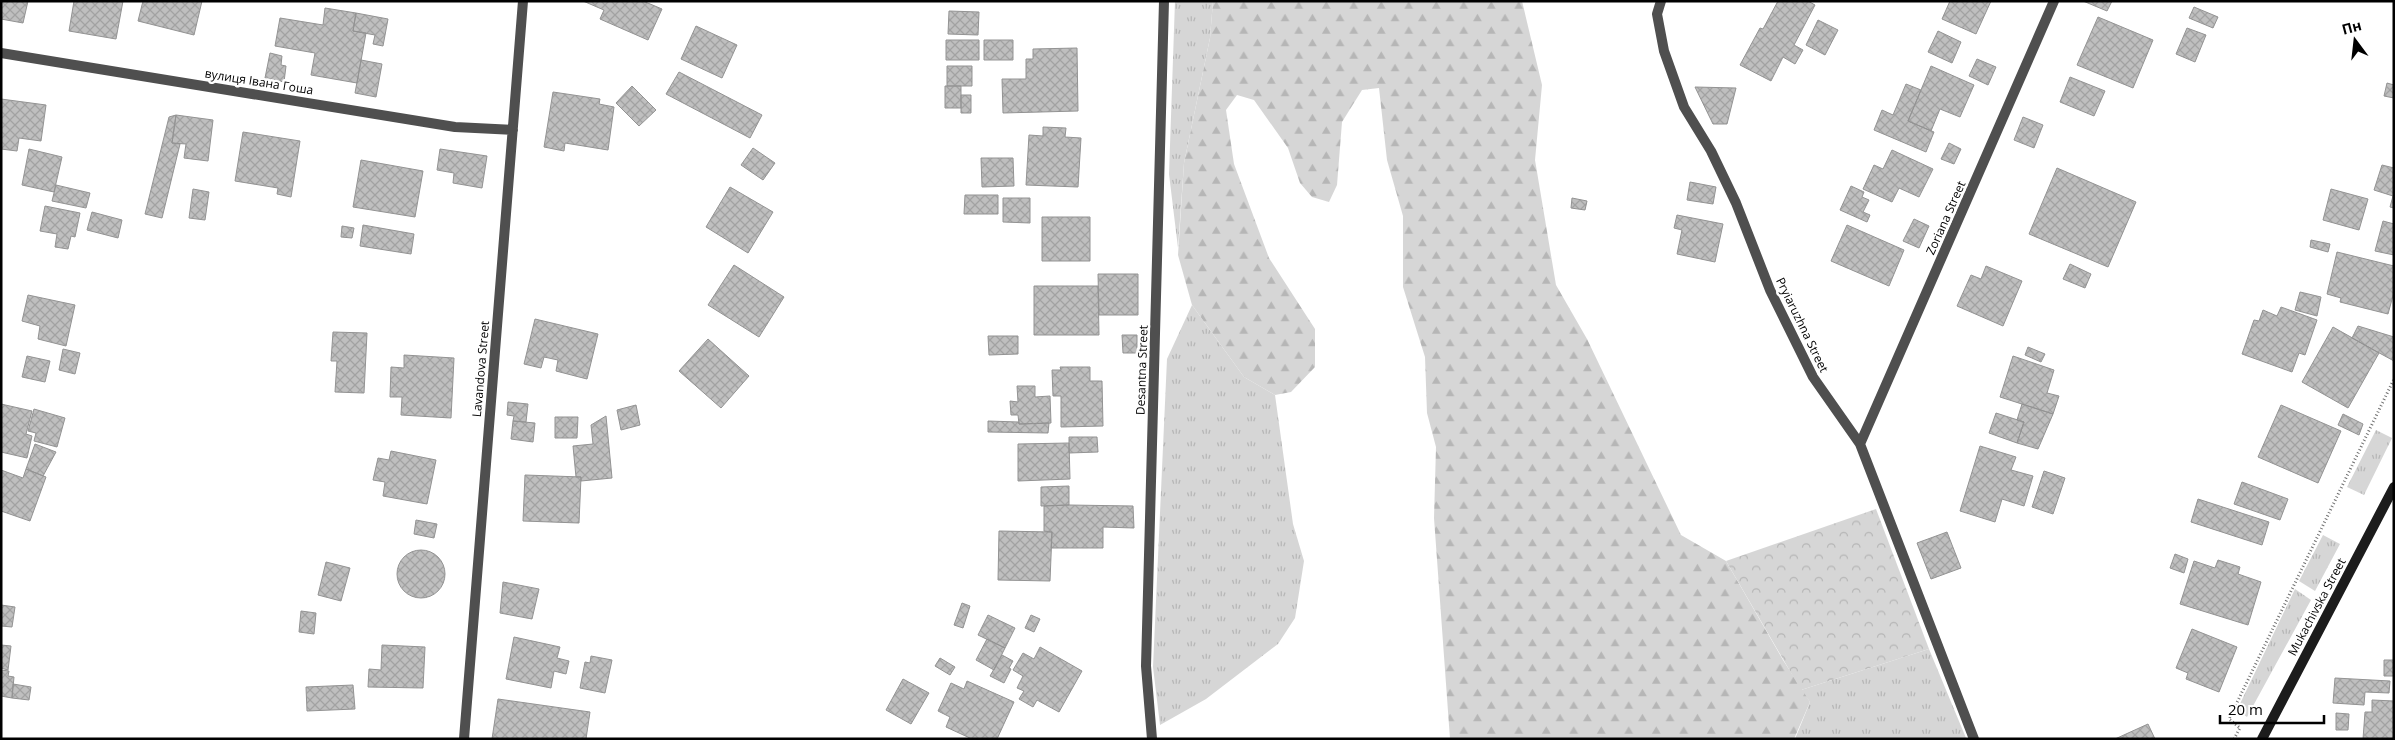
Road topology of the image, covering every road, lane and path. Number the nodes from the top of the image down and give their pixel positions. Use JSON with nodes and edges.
{"nodes":[{"id":1,"x":523,"y":1,"type":"edge"},
{"id":2,"x":1164,"y":1,"type":"edge"},
{"id":3,"x":1661,"y":1,"type":"edge"},
{"id":4,"x":2054,"y":1,"type":"edge"},
{"id":5,"x":1,"y":53,"type":"edge"},
{"id":6,"x":513,"y":130,"type":"junction"},
{"id":7,"x":2394,"y":379,"type":"edge"},
{"id":8,"x":1860,"y":444,"type":"junction"},
{"id":9,"x":2394,"y":487,"type":"edge"},
{"id":10,"x":464,"y":739,"type":"edge"},
{"id":11,"x":1152,"y":739,"type":"edge"},
{"id":12,"x":1974,"y":739,"type":"edge"},
{"id":13,"x":2234,"y":739,"type":"edge"},
{"id":14,"x":2262,"y":739,"type":"edge"}],
"edges":[{"from":1,"to":6,"type":"street","name":"Lavandova Street"},
{"from":2,"to":11,"type":"street","name":"Desantna Street"},
{"from":3,"to":8,"type":"street","name":"Pryiaruzhna Street"},
{"from":4,"to":8,"type":"street","name":"Zoriana Street"},
{"from":5,"to":6,"type":"street","name":"вулиця Івана Гоша"},
{"from":6,"to":10,"type":"street","name":"Lavandova Street"},
{"from":7,"to":13,"type":"path"},
{"from":8,"to":12,"type":"street","name":"Pryiaruzhna Street"},
{"from":9,"to":14,"type":"street","name":"Mukachivska Street"}]}
